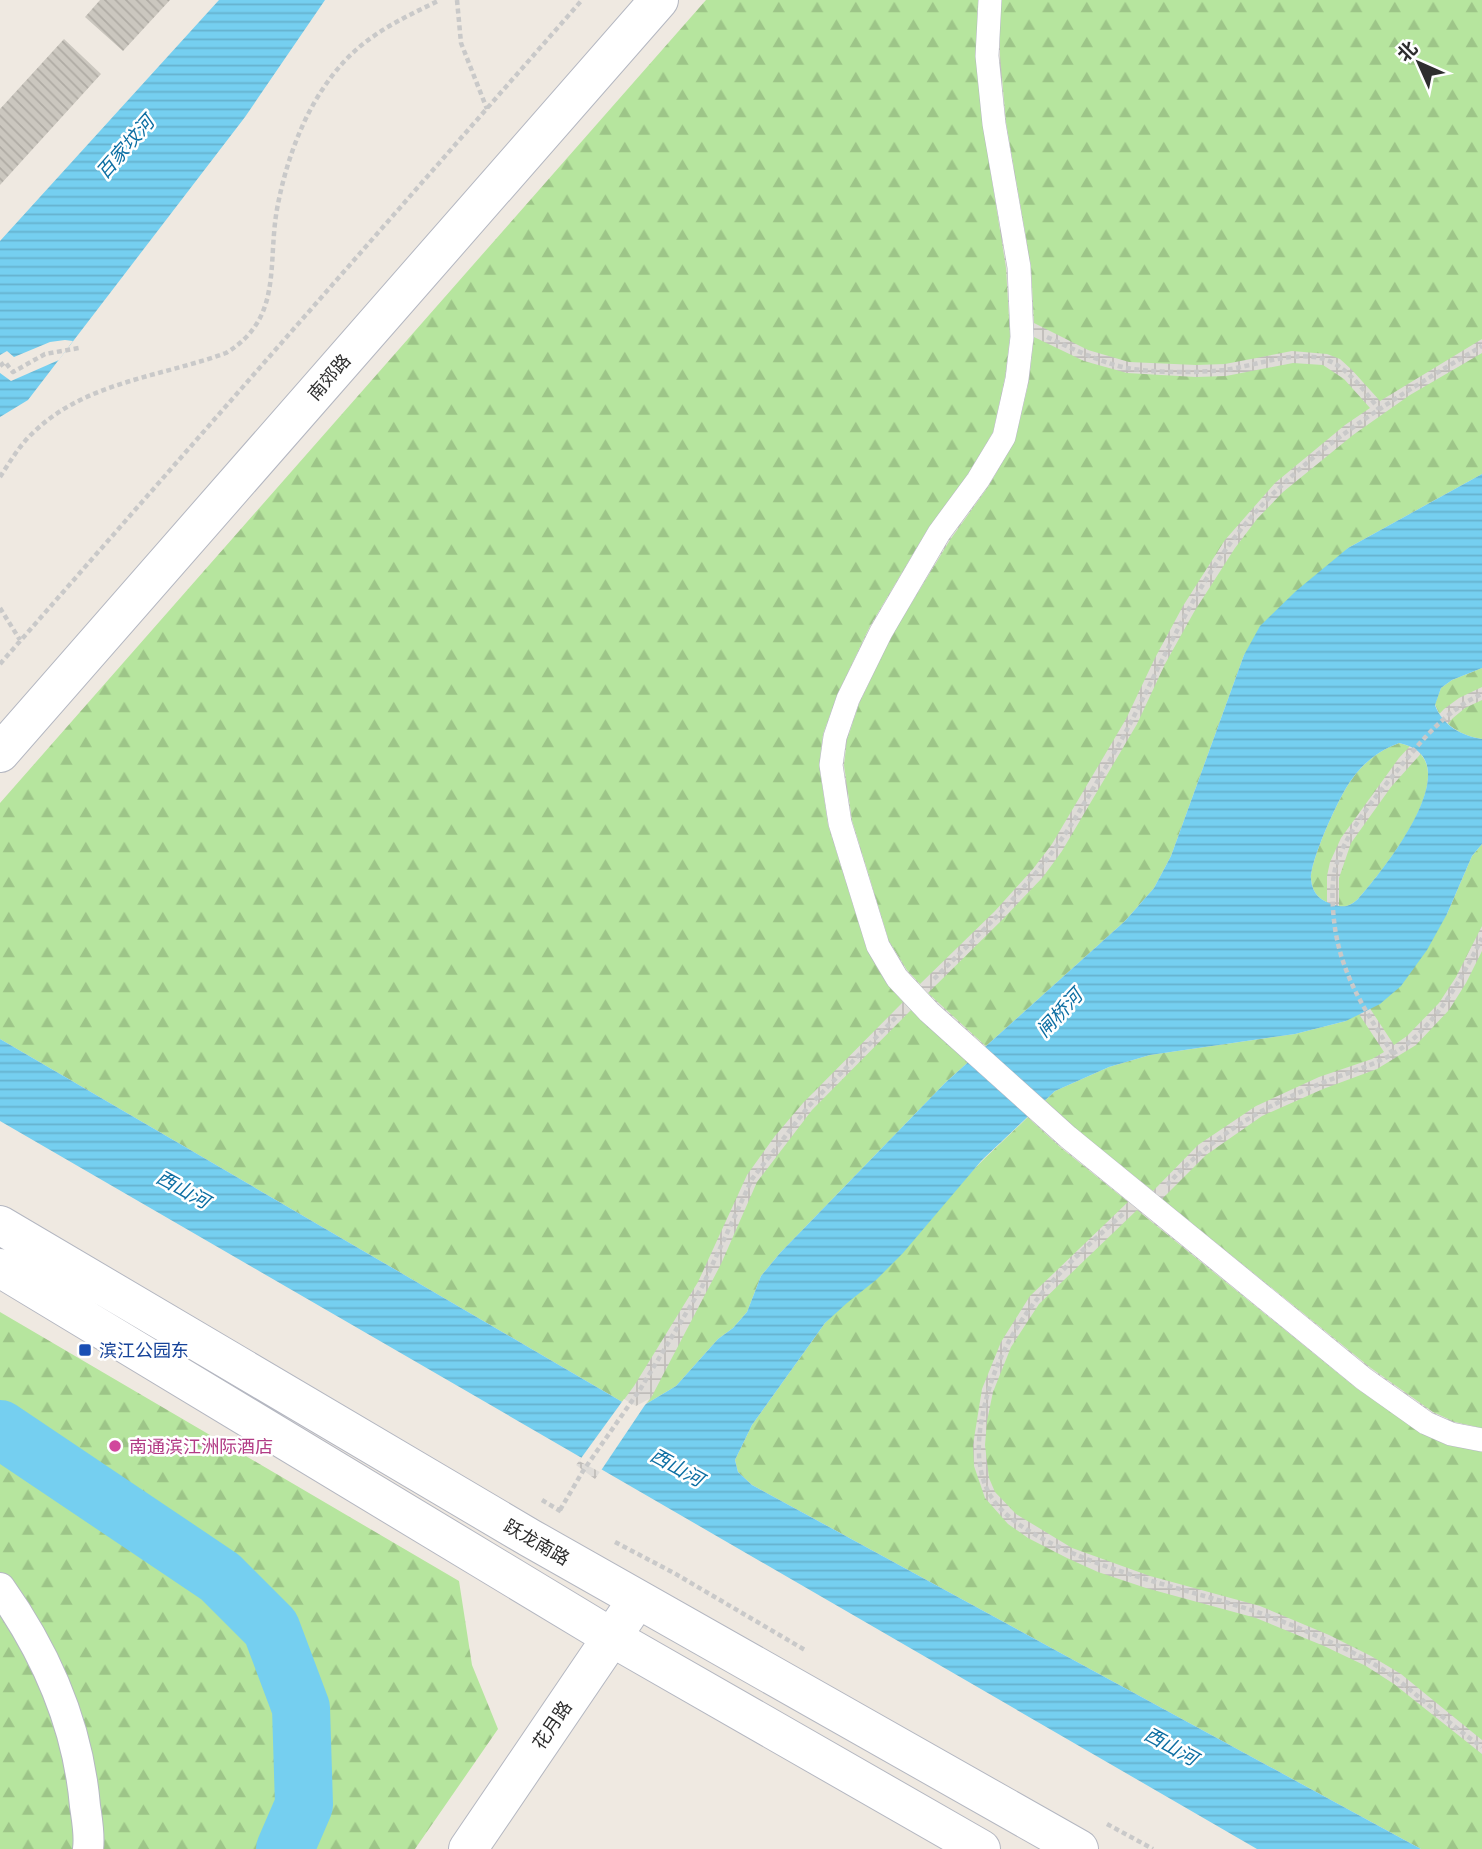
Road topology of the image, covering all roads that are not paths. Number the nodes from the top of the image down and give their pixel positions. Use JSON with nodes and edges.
{"nodes":[{"id":1,"x":659,"y":0,"type":"edge"},
{"id":2,"x":990,"y":0,"type":"edge"},
{"id":3,"x":0,"y":753,"type":"edge"},
{"id":4,"x":0,"y":1225,"type":"edge"},
{"id":5,"x":0,"y":1268,"type":"edge"},
{"id":6,"x":1482,"y":1440,"type":"edge"},
{"id":7,"x":0,"y":1588,"type":"edge"},
{"id":8,"x":637,"y":1600,"type":"junction"},
{"id":9,"x":611,"y":1637,"type":"junction"},
{"id":10,"x":1087,"y":1833,"type":"edge"},
{"id":11,"x":88,"y":1849,"type":"edge"},
{"id":12,"x":468,"y":1849,"type":"edge"},
{"id":13,"x":981,"y":1849,"type":"edge"}],
"edges":[{"from":1,"to":3,"type":"main road","name":"南郊路"},
{"from":2,"to":6,"type":"street"},
{"from":4,"to":8,"type":"main road","name":"跃龙南路"},
{"from":5,"to":9,"type":"main road"},
{"from":7,"to":11,"type":"street"},
{"from":8,"to":9,"type":"main road","name":"花月路"},
{"from":8,"to":10,"type":"main road","name":"跃龙南路"},
{"from":9,"to":12,"type":"main road","name":"花月路"},
{"from":9,"to":13,"type":"main road"}]}
